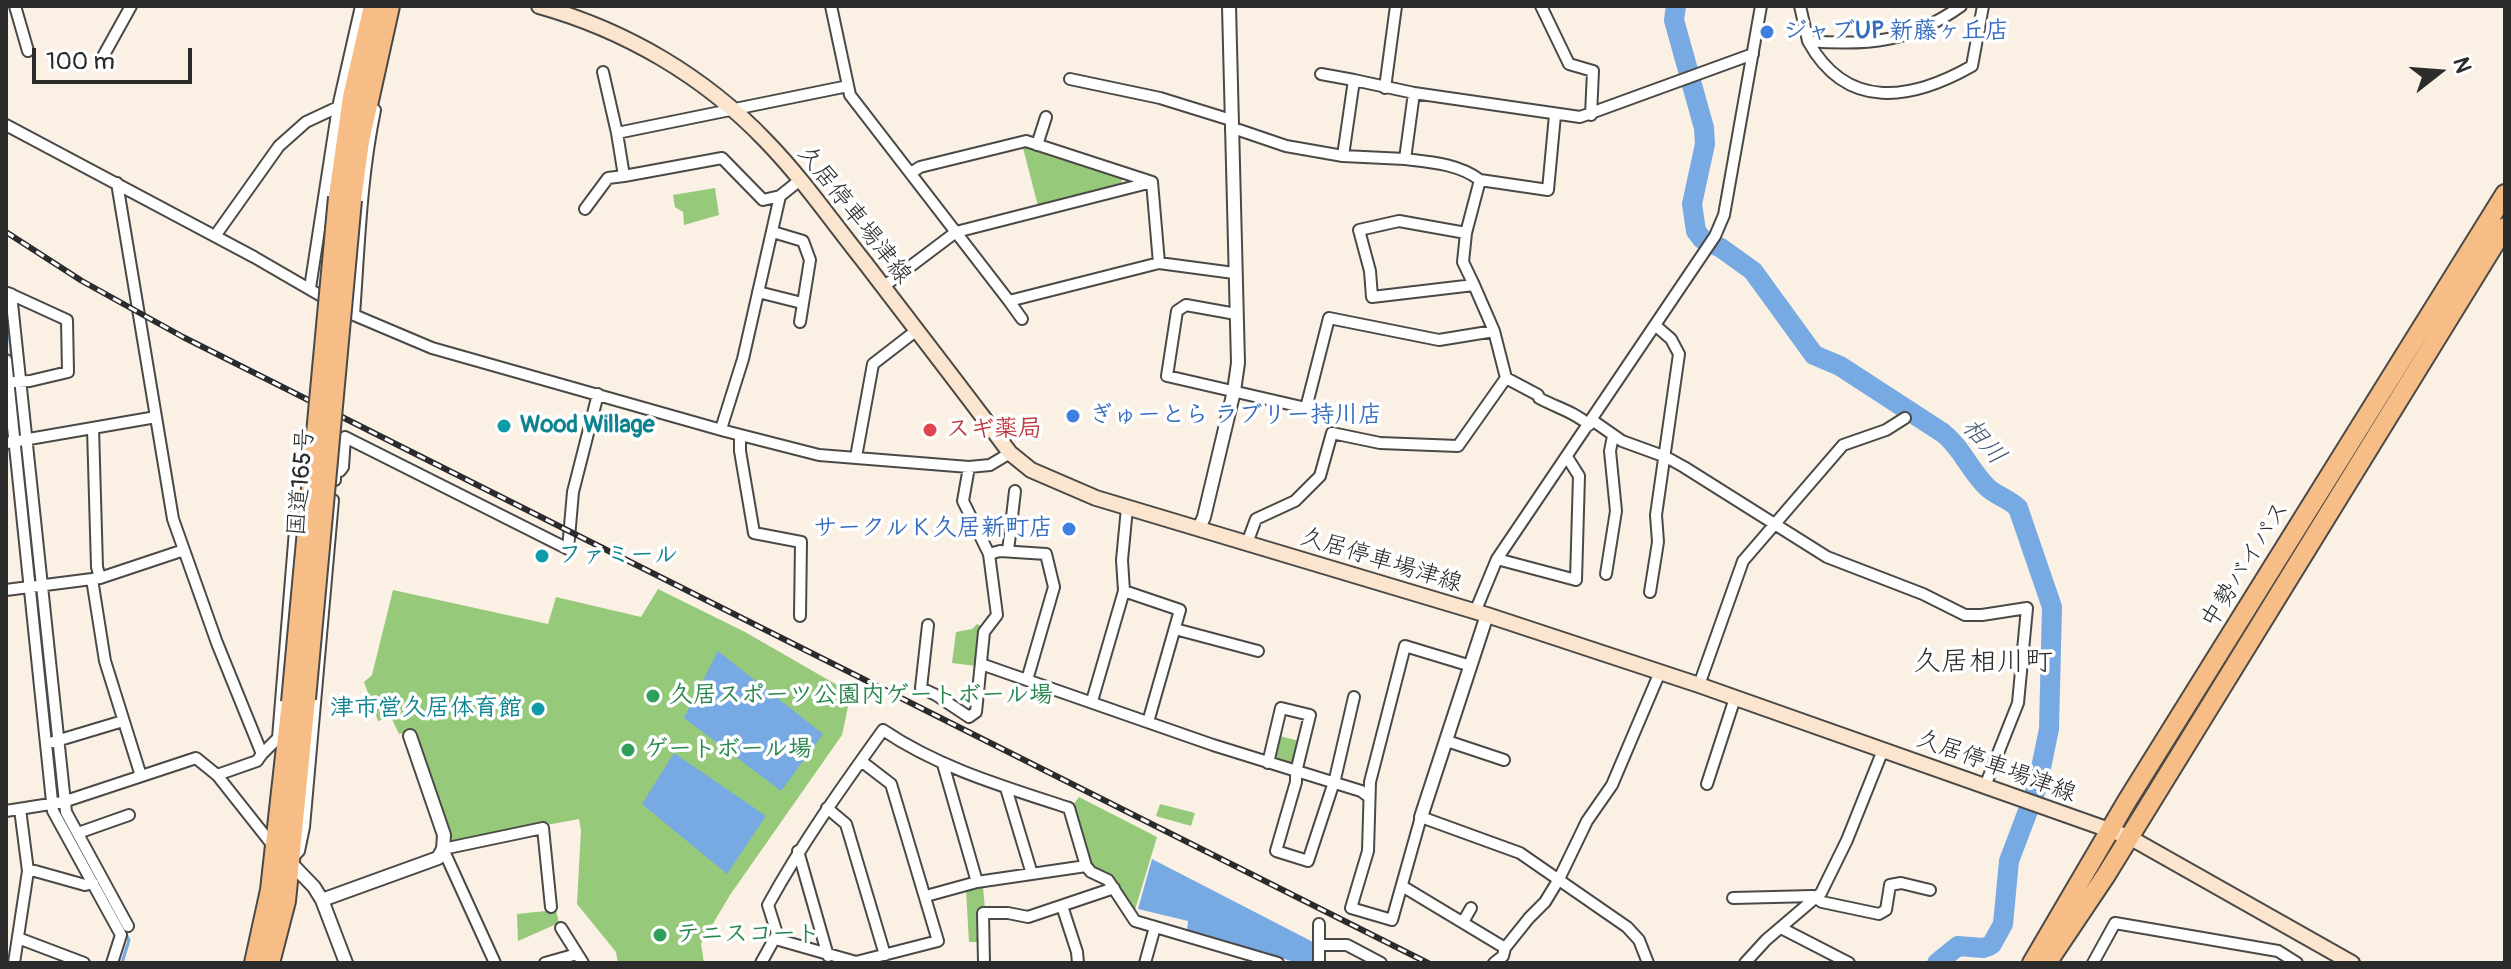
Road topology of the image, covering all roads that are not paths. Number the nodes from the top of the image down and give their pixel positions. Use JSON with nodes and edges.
{"nodes":[{"id":1,"x":15,"y":6,"type":"edge"},
{"id":2,"x":131,"y":6,"type":"edge"},
{"id":3,"x":361,"y":6,"type":"edge"},
{"id":4,"x":373,"y":6,"type":"edge"},
{"id":5,"x":390,"y":6,"type":"edge"},
{"id":6,"x":398,"y":6,"type":"edge"},
{"id":7,"x":539,"y":6,"type":"edge"},
{"id":8,"x":831,"y":6,"type":"edge"},
{"id":9,"x":1229,"y":6,"type":"edge"},
{"id":10,"x":1396,"y":6,"type":"edge"},
{"id":11,"x":1541,"y":6,"type":"edge"},
{"id":12,"x":1771,"y":6,"type":"edge"},
{"id":13,"x":1800,"y":6,"type":"edge"},
{"id":14,"x":1961,"y":6,"type":"edge"},
{"id":15,"x":1983,"y":6,"type":"edge"},
{"id":16,"x":1760,"y":10,"type":"edge"},
{"id":17,"x":1808,"y":41,"type":"junction"},
{"id":18,"x":28,"y":51,"type":"dead end"},
{"id":19,"x":1753,"y":54,"type":"junction"},
{"id":20,"x":101,"y":60,"type":"dead end"},
{"id":21,"x":603,"y":72,"type":"dead end"},
{"id":22,"x":1321,"y":74,"type":"dead end"},
{"id":23,"x":1070,"y":79,"type":"dead end"},
{"id":24,"x":1354,"y":80,"type":"junction"},
{"id":25,"x":848,"y":86,"type":"junction"},
{"id":26,"x":1385,"y":88,"type":"junction"},
{"id":27,"x":1414,"y":93,"type":"junction"},
{"id":28,"x":338,"y":107,"type":"junction"},
{"id":29,"x":733,"y":109,"type":"junction"},
{"id":30,"x":1555,"y":115,"type":"junction"},
{"id":31,"x":1591,"y":115,"type":"junction"},
{"id":32,"x":1046,"y":117,"type":"dead end"},
{"id":33,"x":6,"y":125,"type":"edge"},
{"id":34,"x":1231,"y":125,"type":"junction"},
{"id":35,"x":617,"y":133,"type":"junction"},
{"id":36,"x":1037,"y":145,"type":"junction"},
{"id":37,"x":1343,"y":156,"type":"junction"},
{"id":38,"x":1405,"y":159,"type":"junction"},
{"id":39,"x":911,"y":173,"type":"junction"},
{"id":40,"x":624,"y":176,"type":"junction"},
{"id":41,"x":800,"y":180,"type":"junction"},
{"id":42,"x":1480,"y":180,"type":"junction"},
{"id":43,"x":1152,"y":182,"type":"junction"},
{"id":44,"x":117,"y":183,"type":"junction"},
{"id":45,"x":2505,"y":194,"type":"edge"},
{"id":46,"x":780,"y":196,"type":"junction"},
{"id":47,"x":345,"y":198,"type":"junction"},
{"id":48,"x":585,"y":209,"type":"dead end"},
{"id":49,"x":2505,"y":227,"type":"edge"},
{"id":50,"x":773,"y":232,"type":"junction"},
{"id":51,"x":956,"y":232,"type":"junction"},
{"id":52,"x":1466,"y":233,"type":"junction"},
{"id":53,"x":215,"y":236,"type":"junction"},
{"id":54,"x":1159,"y":263,"type":"junction"},
{"id":55,"x":1234,"y":273,"type":"junction"},
{"id":56,"x":1474,"y":285,"type":"junction"},
{"id":57,"x":883,"y":287,"type":"junction"},
{"id":58,"x":310,"y":288,"type":"junction"},
{"id":59,"x":758,"y":292,"type":"junction"},
{"id":60,"x":8,"y":293,"type":"edge"},
{"id":61,"x":1009,"y":301,"type":"junction"},
{"id":62,"x":802,"y":303,"type":"junction"},
{"id":63,"x":1236,"y":314,"type":"junction"},
{"id":64,"x":354,"y":315,"type":"junction"},
{"id":65,"x":1022,"y":319,"type":"dead end"},
{"id":66,"x":800,"y":322,"type":"dead end"},
{"id":67,"x":1656,"y":326,"type":"junction"},
{"id":68,"x":917,"y":330,"type":"junction"},
{"id":69,"x":1494,"y":331,"type":"junction"},
{"id":70,"x":6,"y":360,"type":"edge"},
{"id":71,"x":1506,"y":378,"type":"junction"},
{"id":72,"x":13,"y":382,"type":"edge"},
{"id":73,"x":1234,"y":391,"type":"junction"},
{"id":74,"x":598,"y":394,"type":"junction"},
{"id":75,"x":156,"y":417,"type":"junction"},
{"id":76,"x":1905,"y":418,"type":"dead end"},
{"id":77,"x":1590,"y":422,"type":"junction"},
{"id":78,"x":93,"y":428,"type":"junction"},
{"id":79,"x":721,"y":429,"type":"junction"},
{"id":80,"x":740,"y":435,"type":"junction"},
{"id":81,"x":1613,"y":436,"type":"junction"},
{"id":82,"x":18,"y":442,"type":"edge"},
{"id":83,"x":1010,"y":453,"type":"junction"},
{"id":84,"x":856,"y":457,"type":"junction"},
{"id":85,"x":1567,"y":457,"type":"junction"},
{"id":86,"x":1666,"y":457,"type":"junction"},
{"id":87,"x":969,"y":467,"type":"junction"},
{"id":88,"x":335,"y":470,"type":"junction"},
{"id":89,"x":1015,"y":491,"type":"dead end"},
{"id":90,"x":1127,"y":508,"type":"junction"},
{"id":91,"x":1774,"y":524,"type":"junction"},
{"id":92,"x":1199,"y":528,"type":"junction"},
{"id":93,"x":1247,"y":543,"type":"junction"},
{"id":94,"x":184,"y":550,"type":"junction"},
{"id":95,"x":1008,"y":551,"type":"junction"},
{"id":96,"x":989,"y":554,"type":"junction"},
{"id":97,"x":1497,"y":559,"type":"junction"},
{"id":98,"x":1606,"y":574,"type":"dead end"},
{"id":99,"x":96,"y":578,"type":"junction"},
{"id":100,"x":36,"y":586,"type":"junction"},
{"id":101,"x":6,"y":590,"type":"edge"},
{"id":102,"x":1124,"y":591,"type":"junction"},
{"id":103,"x":1650,"y":592,"type":"dead end"},
{"id":104,"x":1481,"y":614,"type":"junction"},
{"id":105,"x":800,"y":616,"type":"dead end"},
{"id":106,"x":928,"y":625,"type":"dead end"},
{"id":107,"x":1175,"y":629,"type":"junction"},
{"id":108,"x":1258,"y":651,"type":"dead end"},
{"id":109,"x":981,"y":664,"type":"junction"},
{"id":110,"x":1471,"y":666,"type":"junction"},
{"id":111,"x":1660,"y":672,"type":"junction"},
{"id":112,"x":1027,"y":680,"type":"junction"},
{"id":113,"x":1699,"y":685,"type":"junction"},
{"id":114,"x":1354,"y":697,"type":"dead end"},
{"id":115,"x":1735,"y":698,"type":"junction"},
{"id":116,"x":1092,"y":701,"type":"junction"},
{"id":117,"x":123,"y":721,"type":"junction"},
{"id":118,"x":1148,"y":722,"type":"junction"},
{"id":119,"x":410,"y":736,"type":"dead end"},
{"id":120,"x":1447,"y":741,"type":"junction"},
{"id":121,"x":52,"y":742,"type":"junction"},
{"id":122,"x":1883,"y":750,"type":"junction"},
{"id":123,"x":262,"y":754,"type":"junction"},
{"id":124,"x":1504,"y":760,"type":"dead end"},
{"id":125,"x":861,"y":761,"type":"junction"},
{"id":126,"x":1268,"y":763,"type":"junction"},
{"id":127,"x":943,"y":764,"type":"junction"},
{"id":128,"x":1296,"y":772,"type":"junction"},
{"id":129,"x":217,"y":775,"type":"junction"},
{"id":130,"x":141,"y":776,"type":"junction"},
{"id":131,"x":1331,"y":784,"type":"junction"},
{"id":132,"x":1707,"y":784,"type":"dead end"},
{"id":133,"x":1985,"y":786,"type":"junction"},
{"id":134,"x":1006,"y":788,"type":"junction"},
{"id":135,"x":1369,"y":797,"type":"junction"},
{"id":136,"x":59,"y":803,"type":"junction"},
{"id":137,"x":827,"y":808,"type":"junction"},
{"id":138,"x":20,"y":809,"type":"junction"},
{"id":139,"x":6,"y":811,"type":"edge"},
{"id":140,"x":129,"y":815,"type":"dead end"},
{"id":141,"x":1421,"y":817,"type":"junction"},
{"id":142,"x":2110,"y":830,"type":"junction"},
{"id":143,"x":78,"y":833,"type":"junction"},
{"id":144,"x":2129,"y":837,"type":"junction"},
{"id":145,"x":443,"y":849,"type":"junction"},
{"id":146,"x":798,"y":851,"type":"junction"},
{"id":147,"x":282,"y":855,"type":"junction"},
{"id":148,"x":1086,"y":866,"type":"junction"},
{"id":149,"x":28,"y":871,"type":"junction"},
{"id":150,"x":1032,"y":874,"type":"junction"},
{"id":151,"x":1559,"y":879,"type":"junction"},
{"id":152,"x":977,"y":882,"type":"junction"},
{"id":153,"x":93,"y":883,"type":"junction"},
{"id":154,"x":1402,"y":886,"type":"junction"},
{"id":155,"x":1114,"y":888,"type":"junction"},
{"id":156,"x":1930,"y":890,"type":"dead end"},
{"id":157,"x":926,"y":896,"type":"junction"},
{"id":158,"x":1817,"y":897,"type":"junction"},
{"id":159,"x":1733,"y":898,"type":"dead end"},
{"id":160,"x":322,"y":900,"type":"junction"},
{"id":161,"x":1062,"y":906,"type":"junction"},
{"id":162,"x":551,"y":907,"type":"dead end"},
{"id":163,"x":1471,"y":908,"type":"dead end"},
{"id":164,"x":1463,"y":922,"type":"junction"},
{"id":165,"x":1319,"y":924,"type":"dead end"},
{"id":166,"x":128,"y":926,"type":"dead end"},
{"id":167,"x":1155,"y":927,"type":"junction"},
{"id":168,"x":561,"y":928,"type":"dead end"},
{"id":169,"x":1781,"y":928,"type":"junction"},
{"id":170,"x":777,"y":934,"type":"junction"},
{"id":171,"x":18,"y":938,"type":"junction"},
{"id":172,"x":1319,"y":945,"type":"junction"},
{"id":173,"x":885,"y":955,"type":"junction"},
{"id":174,"x":828,"y":956,"type":"junction"},
{"id":175,"x":1501,"y":956,"type":"edge"},
{"id":176,"x":580,"y":958,"type":"edge"},
{"id":177,"x":14,"y":963,"type":"edge"},
{"id":178,"x":84,"y":963,"type":"edge"},
{"id":179,"x":112,"y":963,"type":"edge"},
{"id":180,"x":254,"y":963,"type":"edge"},
{"id":181,"x":270,"y":963,"type":"edge"},
{"id":182,"x":346,"y":963,"type":"edge"},
{"id":183,"x":495,"y":963,"type":"edge"},
{"id":184,"x":545,"y":963,"type":"edge"},
{"id":185,"x":761,"y":963,"type":"edge"},
{"id":186,"x":984,"y":963,"type":"edge"},
{"id":187,"x":1078,"y":963,"type":"edge"},
{"id":188,"x":1145,"y":963,"type":"edge"},
{"id":189,"x":1278,"y":963,"type":"edge"},
{"id":190,"x":1319,"y":963,"type":"edge"},
{"id":191,"x":1381,"y":963,"type":"edge"},
{"id":192,"x":1515,"y":963,"type":"edge"},
{"id":193,"x":1648,"y":963,"type":"edge"},
{"id":194,"x":1745,"y":963,"type":"edge"},
{"id":195,"x":1849,"y":963,"type":"edge"},
{"id":196,"x":2032,"y":963,"type":"edge"},
{"id":197,"x":2047,"y":963,"type":"edge"},
{"id":198,"x":2093,"y":963,"type":"edge"},
{"id":199,"x":2297,"y":963,"type":"edge"},
{"id":200,"x":2352,"y":963,"type":"edge"}],
"edges":[{"from":1,"to":18,"type":"street"},
{"from":2,"to":20,"type":"street"},
{"from":3,"to":28,"type":"street"},
{"from":4,"to":47,"type":"highway","name":"国道165号"},
{"from":5,"to":47,"type":"highway","name":"国道165号"},
{"from":6,"to":64,"type":"street"},
{"from":7,"to":29,"type":"main road","name":"久居停車場津線"},
{"from":8,"to":25,"type":"street"},
{"from":9,"to":34,"type":"street"},
{"from":10,"to":26,"type":"street"},
{"from":11,"to":31,"type":"street"},
{"from":12,"to":16,"type":"street"},
{"from":13,"to":17,"type":"street"},
{"from":14,"to":17,"type":"street"},
{"from":15,"to":17,"type":"street"},
{"from":16,"to":19,"type":"street"},
{"from":19,"to":31,"type":"street"},
{"from":19,"to":67,"type":"street"},
{"from":21,"to":35,"type":"street"},
{"from":22,"to":24,"type":"street"},
{"from":23,"to":34,"type":"street"},
{"from":24,"to":26,"type":"street"},
{"from":24,"to":37,"type":"street"},
{"from":25,"to":29,"type":"street"},
{"from":25,"to":39,"type":"street"},
{"from":26,"to":27,"type":"street"},
{"from":27,"to":30,"type":"street"},
{"from":27,"to":38,"type":"street"},
{"from":28,"to":53,"type":"street"},
{"from":28,"to":58,"type":"street"},
{"from":29,"to":35,"type":"street"},
{"from":29,"to":41,"type":"main road","name":"久居停車場津線"},
{"from":30,"to":31,"type":"street"},
{"from":30,"to":42,"type":"street"},
{"from":32,"to":36,"type":"street"},
{"from":33,"to":44,"type":"street"},
{"from":34,"to":37,"type":"street"},
{"from":34,"to":55,"type":"street"},
{"from":35,"to":40,"type":"street"},
{"from":36,"to":39,"type":"street"},
{"from":36,"to":43,"type":"street"},
{"from":37,"to":38,"type":"street"},
{"from":38,"to":42,"type":"street"},
{"from":39,"to":51,"type":"street"},
{"from":40,"to":46,"type":"street"},
{"from":40,"to":48,"type":"street"},
{"from":41,"to":46,"type":"street"},
{"from":41,"to":57,"type":"main road","name":"久居停車場津線"},
{"from":42,"to":52,"type":"street"},
{"from":43,"to":51,"type":"street"},
{"from":43,"to":54,"type":"street"},
{"from":44,"to":53,"type":"street"},
{"from":44,"to":75,"type":"street"},
{"from":45,"to":142,"type":"highway","name":"中勢バイパス"},
{"from":46,"to":50,"type":"street"},
{"from":47,"to":147,"type":"highway","name":"国道165号","bridge":true},
{"from":49,"to":144,"type":"highway","name":"中勢バイパス"},
{"from":50,"to":59,"type":"street"},
{"from":50,"to":62,"type":"street"},
{"from":51,"to":57,"type":"street"},
{"from":51,"to":61,"type":"street"},
{"from":52,"to":56,"type":"street"},
{"from":52,"to":56,"type":"street"},
{"from":53,"to":58,"type":"street"},
{"from":54,"to":55,"type":"street"},
{"from":54,"to":61,"type":"street"},
{"from":55,"to":63,"type":"street"},
{"from":56,"to":69,"type":"street"},
{"from":57,"to":68,"type":"main road","name":"久居停車場津線"},
{"from":58,"to":64,"type":"street"},
{"from":59,"to":62,"type":"street"},
{"from":59,"to":79,"type":"street"},
{"from":60,"to":72,"type":"street"},
{"from":60,"to":72,"type":"street"},
{"from":61,"to":65,"type":"street"},
{"from":62,"to":66,"type":"street"},
{"from":63,"to":73,"type":"street"},
{"from":63,"to":73,"type":"street"},
{"from":64,"to":74,"type":"street"},
{"from":67,"to":77,"type":"street"},
{"from":67,"to":86,"type":"street"},
{"from":68,"to":83,"type":"main road","name":"久居停車場津線"},
{"from":68,"to":84,"type":"street"},
{"from":69,"to":71,"type":"street"},
{"from":69,"to":73,"type":"street"},
{"from":70,"to":72,"type":"street"},
{"from":71,"to":77,"type":"street"},
{"from":71,"to":93,"type":"street"},
{"from":72,"to":82,"type":"street"},
{"from":73,"to":92,"type":"street"},
{"from":74,"to":79,"type":"street"},
{"from":74,"to":88,"type":"street"},
{"from":75,"to":78,"type":"street"},
{"from":75,"to":94,"type":"street"},
{"from":76,"to":91,"type":"street"},
{"from":77,"to":81,"type":"street"},
{"from":77,"to":85,"type":"street"},
{"from":78,"to":82,"type":"street"},
{"from":78,"to":99,"type":"street"},
{"from":79,"to":80,"type":"street"},
{"from":80,"to":84,"type":"street"},
{"from":80,"to":105,"type":"street"},
{"from":81,"to":86,"type":"street"},
{"from":81,"to":98,"type":"street"},
{"from":82,"to":100,"type":"street"},
{"from":83,"to":87,"type":"street"},
{"from":83,"to":90,"type":"main road","name":"久居停車場津線"},
{"from":84,"to":87,"type":"street"},
{"from":85,"to":97,"type":"street"},
{"from":85,"to":97,"type":"street"},
{"from":86,"to":91,"type":"street"},
{"from":86,"to":103,"type":"street"},
{"from":87,"to":96,"type":"street"},
{"from":88,"to":123,"type":"street"},
{"from":88,"to":147,"type":"street"},
{"from":89,"to":95,"type":"street"},
{"from":90,"to":92,"type":"main road","name":"久居停車場津線"},
{"from":90,"to":102,"type":"street"},
{"from":91,"to":113,"type":"street"},
{"from":91,"to":133,"type":"street"},
{"from":92,"to":93,"type":"main road","name":"久居停車場津線"},
{"from":93,"to":104,"type":"main road","name":"久居停車場津線"},
{"from":94,"to":99,"type":"street"},
{"from":94,"to":123,"type":"street"},
{"from":95,"to":96,"type":"street"},
{"from":95,"to":112,"type":"street"},
{"from":96,"to":109,"type":"street"},
{"from":97,"to":104,"type":"street"},
{"from":99,"to":100,"type":"street"},
{"from":99,"to":117,"type":"street"},
{"from":100,"to":101,"type":"street"},
{"from":100,"to":121,"type":"street"},
{"from":102,"to":107,"type":"street"},
{"from":102,"to":116,"type":"street"},
{"from":104,"to":110,"type":"street"},
{"from":104,"to":111,"type":"main road","name":"久居停車場津線"},
{"from":106,"to":109,"type":"street"},
{"from":107,"to":108,"type":"street"},
{"from":107,"to":118,"type":"street"},
{"from":109,"to":112,"type":"street"},
{"from":110,"to":120,"type":"street"},
{"from":110,"to":135,"type":"street"},
{"from":111,"to":113,"type":"main road","name":"久居停車場津線"},
{"from":111,"to":151,"type":"street"},
{"from":112,"to":116,"type":"street"},
{"from":113,"to":115,"type":"main road","name":"久居停車場津線"},
{"from":114,"to":131,"type":"street"},
{"from":115,"to":122,"type":"main road","name":"久居停車場津線"},
{"from":115,"to":132,"type":"street"},
{"from":116,"to":118,"type":"street"},
{"from":117,"to":121,"type":"street"},
{"from":117,"to":130,"type":"street"},
{"from":118,"to":126,"type":"street"},
{"from":119,"to":145,"type":"street"},
{"from":120,"to":124,"type":"street"},
{"from":120,"to":141,"type":"street"},
{"from":121,"to":136,"type":"street"},
{"from":122,"to":133,"type":"main road","name":"久居停車場津線"},
{"from":122,"to":158,"type":"street"},
{"from":123,"to":129,"type":"street"},
{"from":125,"to":127,"type":"street"},
{"from":125,"to":137,"type":"street"},
{"from":125,"to":157,"type":"street"},
{"from":126,"to":128,"type":"street"},
{"from":126,"to":128,"type":"street"},
{"from":127,"to":134,"type":"street"},
{"from":127,"to":152,"type":"street"},
{"from":128,"to":131,"type":"street"},
{"from":128,"to":131,"type":"street"},
{"from":129,"to":130,"type":"street"},
{"from":129,"to":147,"type":"street"},
{"from":130,"to":136,"type":"street"},
{"from":131,"to":135,"type":"street"},
{"from":133,"to":142,"type":"main road","name":"久居停車場津線"},
{"from":134,"to":148,"type":"street"},
{"from":134,"to":150,"type":"street"},
{"from":135,"to":154,"type":"street"},
{"from":136,"to":138,"type":"street"},
{"from":136,"to":143,"type":"street"},
{"from":136,"to":153,"type":"street"},
{"from":137,"to":146,"type":"street"},
{"from":137,"to":173,"type":"street"},
{"from":138,"to":139,"type":"street"},
{"from":138,"to":149,"type":"street"},
{"from":140,"to":143,"type":"street"},
{"from":141,"to":151,"type":"street"},
{"from":141,"to":154,"type":"street"},
{"from":142,"to":144,"type":"main road","name":"久居停車場津線"},
{"from":142,"to":196,"type":"highway","name":"中勢バイパス"},
{"from":143,"to":166,"type":"street"},
{"from":144,"to":197,"type":"highway","name":"中勢バイパス"},
{"from":144,"to":200,"type":"main road","name":"久居停車場津線"},
{"from":145,"to":160,"type":"street"},
{"from":145,"to":162,"type":"street"},
{"from":145,"to":183,"type":"street"},
{"from":146,"to":170,"type":"street"},
{"from":146,"to":174,"type":"street"},
{"from":147,"to":160,"type":"street"},
{"from":147,"to":180,"type":"highway","name":"国道165号"},
{"from":147,"to":181,"type":"highway","name":"国道165号"},
{"from":148,"to":150,"type":"street"},
{"from":148,"to":155,"type":"street"},
{"from":149,"to":153,"type":"street"},
{"from":149,"to":171,"type":"street"},
{"from":150,"to":152,"type":"street"},
{"from":151,"to":175,"type":"street"},
{"from":151,"to":193,"type":"street"},
{"from":152,"to":157,"type":"street"},
{"from":153,"to":179,"type":"street"},
{"from":154,"to":164,"type":"street"},
{"from":155,"to":161,"type":"street"},
{"from":155,"to":167,"type":"street"},
{"from":156,"to":158,"type":"street"},
{"from":157,"to":173,"type":"street"},
{"from":158,"to":159,"type":"street"},
{"from":158,"to":169,"type":"street"},
{"from":160,"to":182,"type":"street"},
{"from":161,"to":186,"type":"street"},
{"from":161,"to":187,"type":"street"},
{"from":163,"to":164,"type":"street"},
{"from":164,"to":175,"type":"street"},
{"from":165,"to":172,"type":"street"},
{"from":167,"to":188,"type":"street"},
{"from":167,"to":189,"type":"street"},
{"from":168,"to":176,"type":"street"},
{"from":169,"to":194,"type":"street"},
{"from":169,"to":195,"type":"street"},
{"from":170,"to":174,"type":"street"},
{"from":170,"to":185,"type":"street"},
{"from":171,"to":177,"type":"street"},
{"from":171,"to":178,"type":"street"},
{"from":172,"to":190,"type":"street"},
{"from":172,"to":191,"type":"street"},
{"from":173,"to":174,"type":"street"},
{"from":175,"to":192,"type":"street"},
{"from":176,"to":184,"type":"street"},
{"from":198,"to":199,"type":"street"}]}
